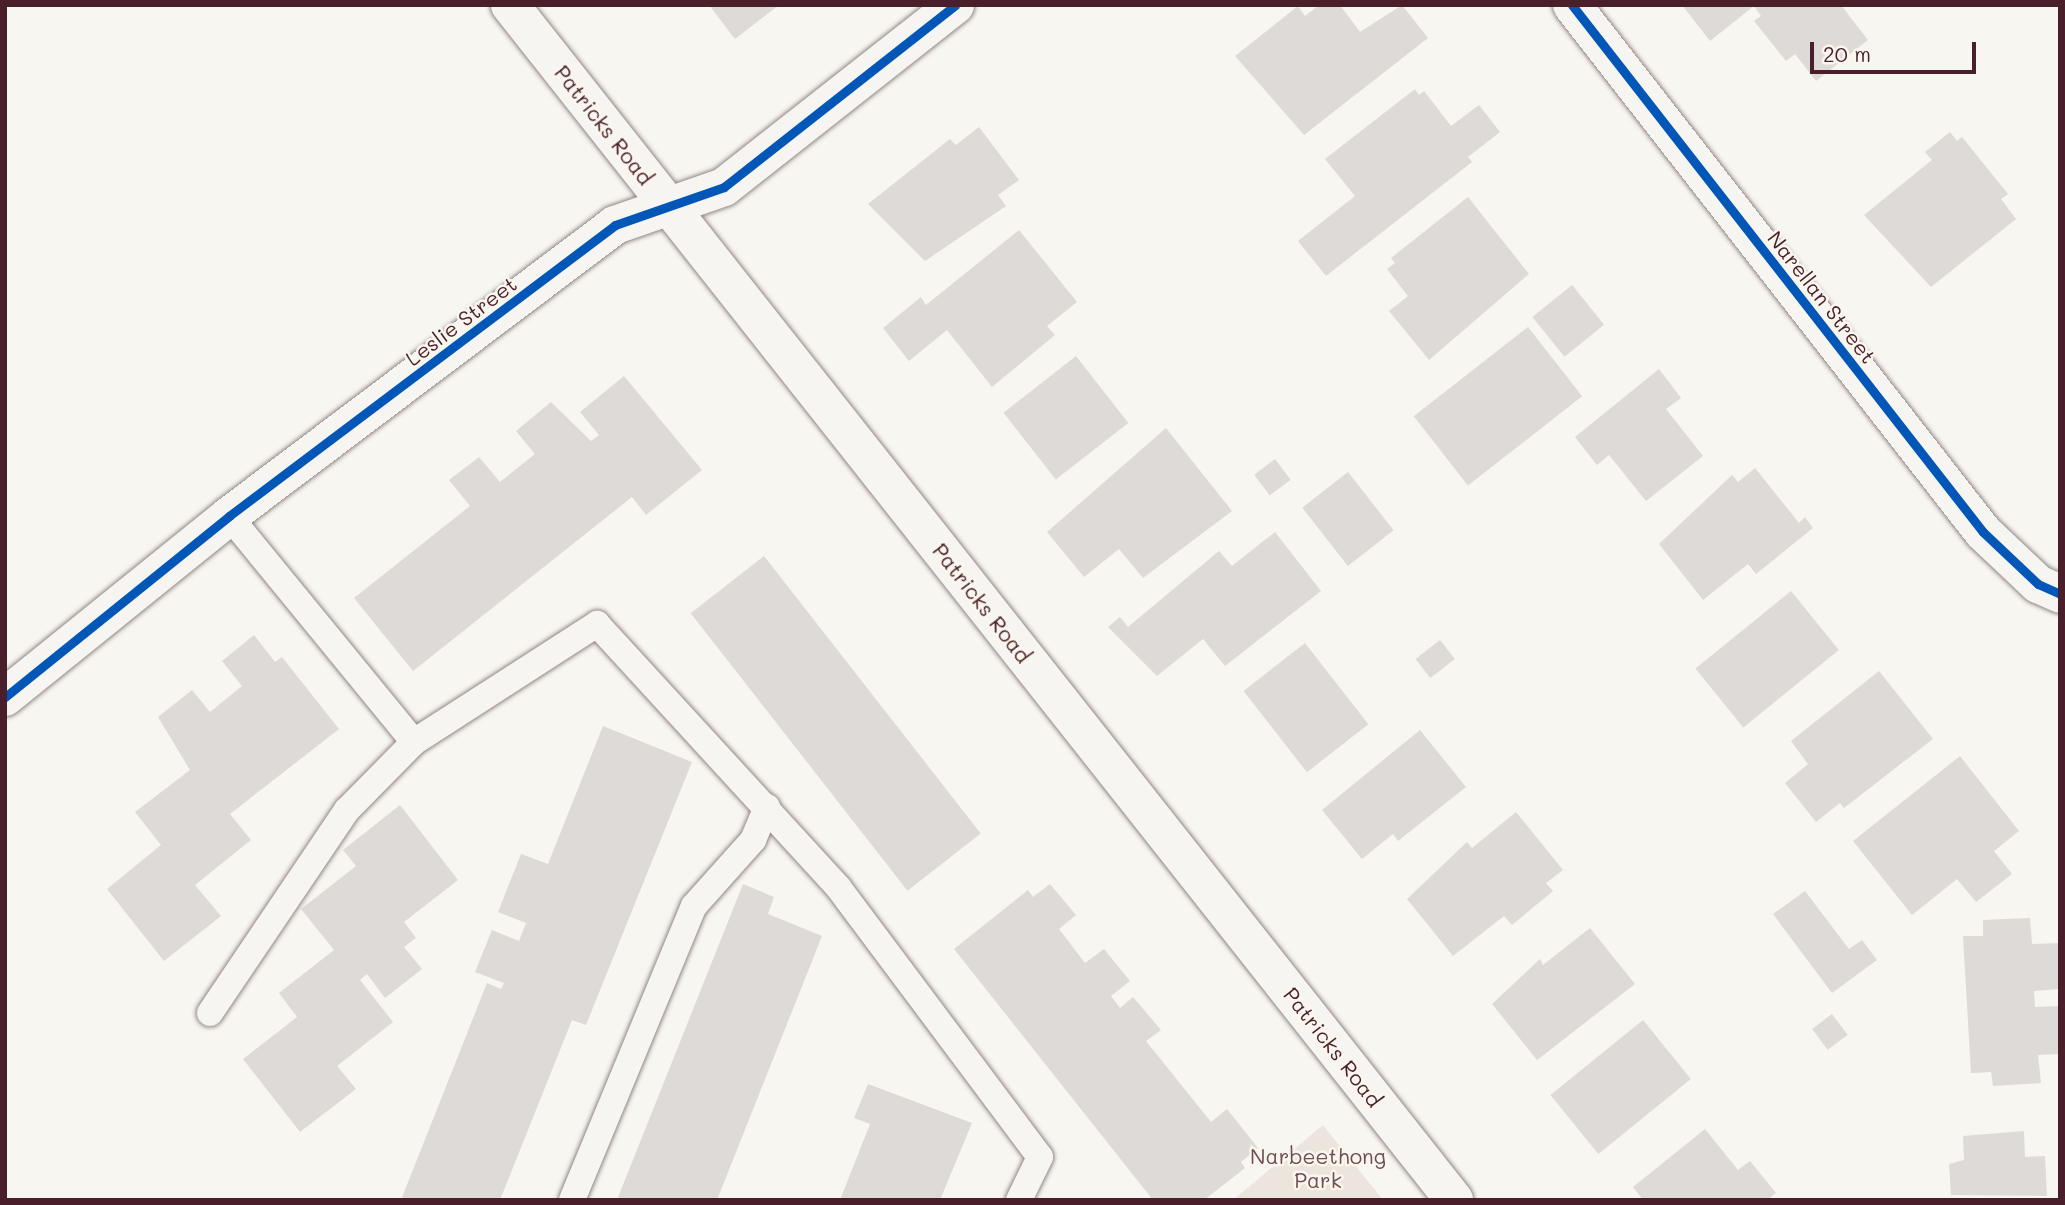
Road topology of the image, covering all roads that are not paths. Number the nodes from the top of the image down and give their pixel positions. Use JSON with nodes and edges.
{"nodes":[{"id":1,"x":510,"y":5,"type":"edge"},
{"id":2,"x":954,"y":5,"type":"edge"},
{"id":3,"x":1572,"y":5,"type":"edge"},
{"id":4,"x":669,"y":208,"type":"junction"},
{"id":5,"x":229,"y":516,"type":"junction"},
{"id":6,"x":2060,"y":594,"type":"edge"},
{"id":7,"x":5,"y":697,"type":"edge"},
{"id":8,"x":414,"y":742,"type":"junction"},
{"id":9,"x":767,"y":807,"type":"junction"},
{"id":10,"x":210,"y":1013,"type":"dead end"},
{"id":11,"x":572,"y":1200,"type":"edge"},
{"id":12,"x":1019,"y":1200,"type":"edge"},
{"id":13,"x":1454,"y":1200,"type":"edge"}],
"edges":[{"from":1,"to":4,"type":"street","name":"Patricks Road"},
{"from":2,"to":4,"type":"street","name":"Leslie Street"},
{"from":3,"to":6,"type":"street","name":"Narellan Street"},
{"from":4,"to":5,"type":"street","name":"Leslie Street"},
{"from":4,"to":13,"type":"street","name":"Patricks Road"},
{"from":5,"to":7,"type":"street","name":"Leslie Street"},
{"from":5,"to":8,"type":"lane"},
{"from":8,"to":9,"type":"lane"},
{"from":8,"to":10,"type":"lane"},
{"from":9,"to":11,"type":"lane"},
{"from":9,"to":12,"type":"lane"}]}
